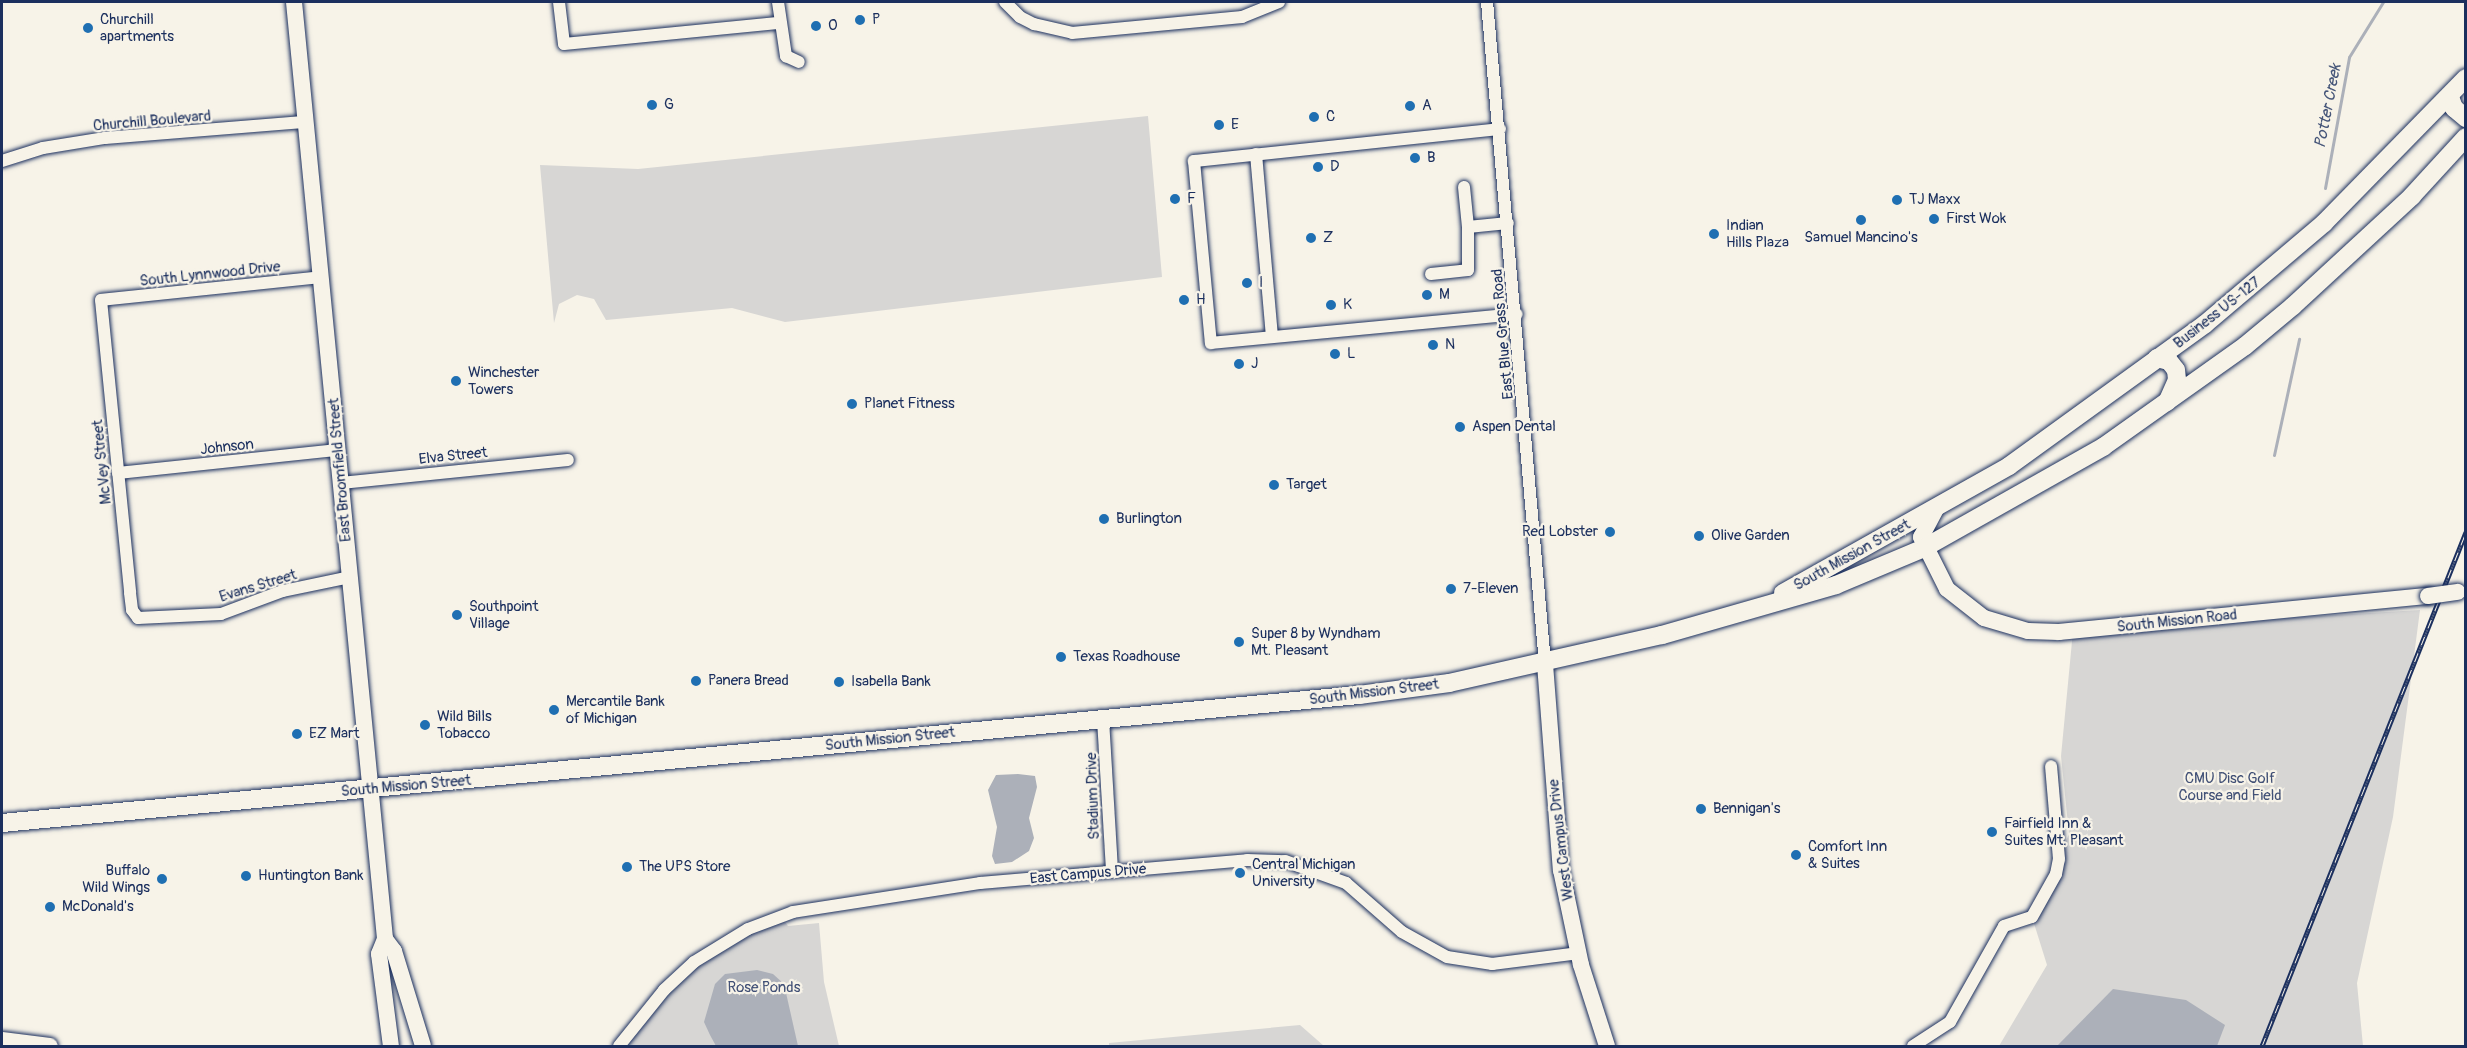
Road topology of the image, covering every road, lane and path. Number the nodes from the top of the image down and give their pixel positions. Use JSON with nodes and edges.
{"nodes":[{"id":1,"x":294,"y":2,"type":"edge"},
{"id":2,"x":559,"y":2,"type":"edge"},
{"id":3,"x":778,"y":2,"type":"edge"},
{"id":4,"x":1005,"y":2,"type":"edge"},
{"id":5,"x":1279,"y":2,"type":"edge"},
{"id":6,"x":1487,"y":2,"type":"edge"},
{"id":7,"x":780,"y":23,"type":"junction"},
{"id":8,"x":799,"y":62,"type":"dead end"},
{"id":9,"x":2466,"y":78,"type":"edge"},
{"id":10,"x":2450,"y":97,"type":"junction"},
{"id":11,"x":2466,"y":118,"type":"edge"},
{"id":12,"x":306,"y":122,"type":"junction"},
{"id":13,"x":1500,"y":129,"type":"junction"},
{"id":14,"x":2466,"y":137,"type":"edge"},
{"id":15,"x":1256,"y":154,"type":"junction"},
{"id":16,"x":2,"y":161,"type":"edge"},
{"id":17,"x":1464,"y":187,"type":"dead end"},
{"id":18,"x":1509,"y":223,"type":"junction"},
{"id":19,"x":1468,"y":227,"type":"junction"},
{"id":20,"x":1431,"y":274,"type":"dead end"},
{"id":21,"x":322,"y":277,"type":"junction"},
{"id":22,"x":101,"y":300,"type":"joint"},
{"id":23,"x":1517,"y":314,"type":"junction"},
{"id":24,"x":1272,"y":336,"type":"junction"},
{"id":25,"x":2157,"y":358,"type":"junction"},
{"id":26,"x":2166,"y":404,"type":"junction"},
{"id":27,"x":338,"y":450,"type":"junction"},
{"id":28,"x":568,"y":460,"type":"dead end"},
{"id":29,"x":118,"y":473,"type":"junction"},
{"id":30,"x":341,"y":483,"type":"junction"},
{"id":31,"x":1936,"y":508,"type":"junction"},
{"id":32,"x":1924,"y":548,"type":"junction"},
{"id":33,"x":350,"y":577,"type":"junction"},
{"id":34,"x":2462,"y":592,"type":"edge"},
{"id":35,"x":1769,"y":601,"type":"junction"},
{"id":36,"x":138,"y":618,"type":"joint"},
{"id":37,"x":1545,"y":664,"type":"junction"},
{"id":38,"x":1103,"y":719,"type":"junction"},
{"id":39,"x":2051,"y":766,"type":"dead end"},
{"id":40,"x":370,"y":790,"type":"junction"},
{"id":41,"x":2,"y":823,"type":"edge"},
{"id":42,"x":1112,"y":872,"type":"junction"},
{"id":43,"x":385,"y":939,"type":"junction"},
{"id":44,"x":1579,"y":953,"type":"junction"},
{"id":45,"x":2,"y":1040,"type":"edge"},
{"id":46,"x":391,"y":1045,"type":"edge"},
{"id":47,"x":50,"y":1047,"type":"edge"},
{"id":48,"x":422,"y":1047,"type":"edge"},
{"id":49,"x":619,"y":1047,"type":"edge"},
{"id":50,"x":1607,"y":1047,"type":"edge"},
{"id":51,"x":1913,"y":1047,"type":"edge"}],
"edges":[{"from":1,"to":12,"type":"main road","name":"East Broomfield Street"},
{"from":2,"to":7,"type":"street"},
{"from":3,"to":7,"type":"street"},
{"from":4,"to":5,"type":"street"},
{"from":6,"to":13,"type":"street","name":"East Blue Grass Road"},
{"from":7,"to":8,"type":"street"},
{"from":9,"to":10,"type":"main road","name":"Business US-127"},
{"from":10,"to":11,"type":"main road"},
{"from":10,"to":25,"type":"main road","name":"Business US-127"},
{"from":12,"to":16,"type":"street","name":"Churchill Boulevard"},
{"from":12,"to":21,"type":"main road","name":"East Broomfield Street"},
{"from":13,"to":15,"type":"street"},
{"from":13,"to":18,"type":"street","name":"East Blue Grass Road"},
{"from":14,"to":26,"type":"main road"},
{"from":15,"to":24,"type":"street"},
{"from":15,"to":24,"type":"street"},
{"from":17,"to":19,"type":"street"},
{"from":18,"to":19,"type":"street"},
{"from":18,"to":23,"type":"street","name":"East Blue Grass Road"},
{"from":19,"to":20,"type":"street"},
{"from":21,"to":22,"type":"street","name":"South Lynnwood Drive"},
{"from":21,"to":27,"type":"main road","name":"East Broomfield Street"},
{"from":22,"to":29,"type":"street","name":"McVey Street"},
{"from":23,"to":24,"type":"street"},
{"from":23,"to":37,"type":"street","name":"East Blue Grass Road"},
{"from":25,"to":26,"type":"main road"},
{"from":25,"to":31,"type":"main road","name":"Business US-127"},
{"from":26,"to":32,"type":"main road"},
{"from":27,"to":29,"type":"street","name":"Johnson"},
{"from":27,"to":30,"type":"main road","name":"East Broomfield Street"},
{"from":28,"to":30,"type":"street","name":"Elva Street"},
{"from":29,"to":36,"type":"street","name":"McVey Street"},
{"from":30,"to":33,"type":"main road","name":"East Broomfield Street"},
{"from":31,"to":32,"type":"main road"},
{"from":31,"to":35,"type":"main road","name":"South Mission Street"},
{"from":32,"to":34,"type":"main road","name":"South Mission Road","bridge":true},
{"from":32,"to":35,"type":"main road","name":"South Mission Street"},
{"from":33,"to":36,"type":"street","name":"Evans Street"},
{"from":33,"to":40,"type":"main road","name":"East Broomfield Street"},
{"from":35,"to":37,"type":"main road","name":"South Mission Street"},
{"from":37,"to":38,"type":"main road","name":"South Mission Street"},
{"from":37,"to":44,"type":"main road","name":"West Campus Drive"},
{"from":38,"to":40,"type":"main road","name":"South Mission Street"},
{"from":38,"to":42,"type":"street","name":"Stadium Drive"},
{"from":39,"to":51,"type":"street"},
{"from":40,"to":41,"type":"main road","name":"South Mission Street"},
{"from":40,"to":43,"type":"main road","name":"East Broomfield Street"},
{"from":42,"to":44,"type":"street","name":"East Campus Drive"},
{"from":42,"to":49,"type":"street","name":"East Campus Drive"},
{"from":43,"to":46,"type":"main road","name":"East Broomfield Street"},
{"from":43,"to":48,"type":"main road","name":"East Broomfield Street"},
{"from":44,"to":50,"type":"main road","name":"West Campus Drive"},
{"from":45,"to":47,"type":"main road"},
{"from":46,"to":48,"type":"main road"}]}
